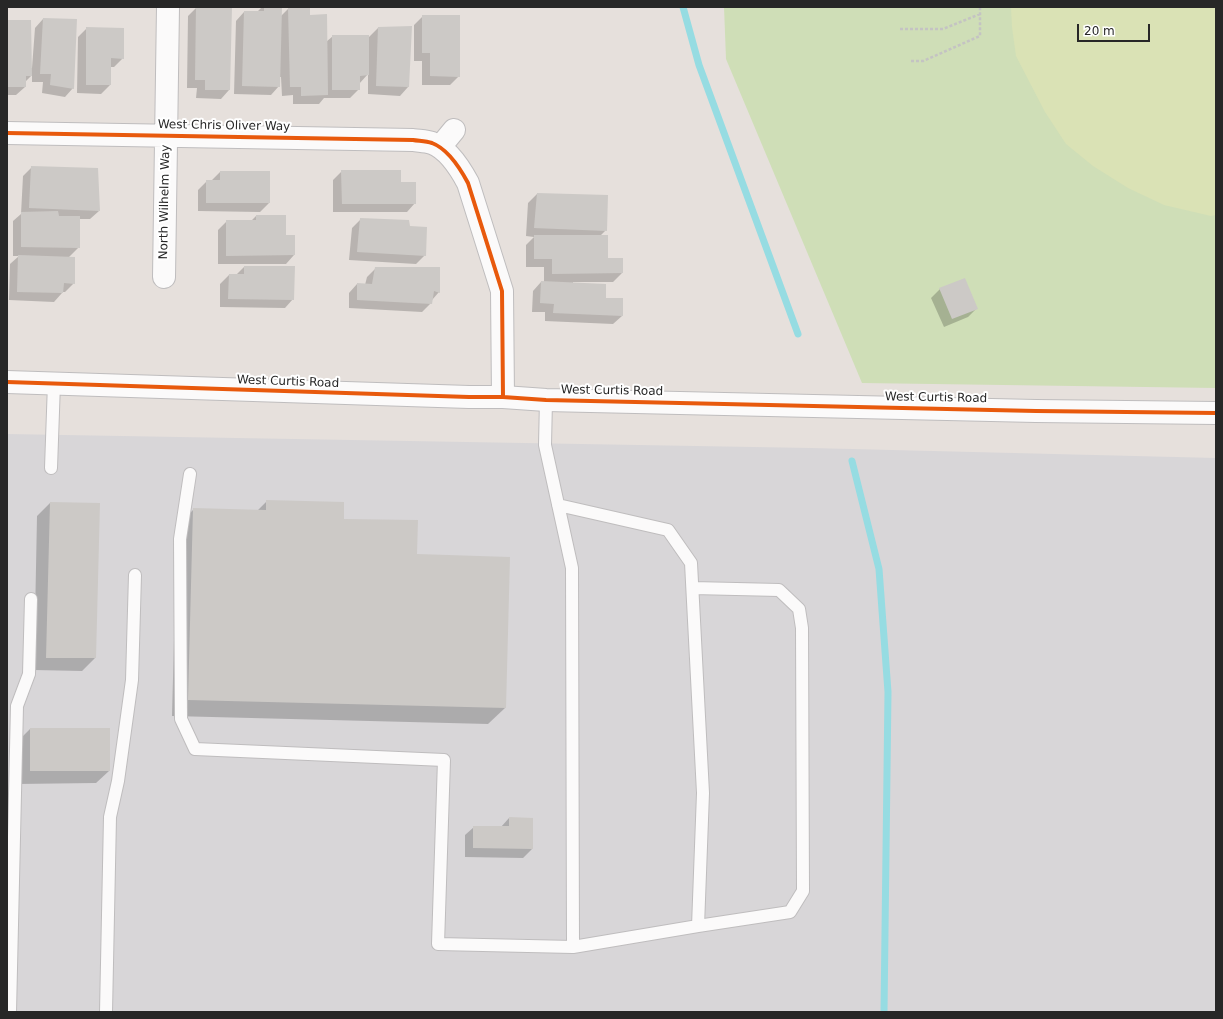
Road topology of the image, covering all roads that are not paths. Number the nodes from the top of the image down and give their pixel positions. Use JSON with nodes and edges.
{"nodes":[{"id":1,"x":168,"y":7,"type":"edge"},
{"id":2,"x":454,"y":130,"type":"dead end"},
{"id":3,"x":7,"y":132,"type":"edge"},
{"id":4,"x":166,"y":135,"type":"junction"},
{"id":5,"x":440,"y":147,"type":"junction"},
{"id":6,"x":164,"y":277,"type":"dead end"},
{"id":7,"x":7,"y":382,"type":"edge"},
{"id":8,"x":54,"y":383,"type":"junction"},
{"id":9,"x":503,"y":397,"type":"junction"},
{"id":10,"x":546,"y":400,"type":"junction"},
{"id":11,"x":1216,"y":413,"type":"edge"},
{"id":12,"x":51,"y":468,"type":"dead end"},
{"id":13,"x":190,"y":474,"type":"dead end"},
{"id":14,"x":558,"y":505,"type":"junction"},
{"id":15,"x":135,"y":575,"type":"dead end"},
{"id":16,"x":693,"y":588,"type":"junction"},
{"id":17,"x":31,"y":600,"type":"dead end"},
{"id":18,"x":11,"y":783,"type":"edge"},
{"id":19,"x":698,"y":926,"type":"junction"},
{"id":20,"x":573,"y":947,"type":"junction"},
{"id":21,"x":10,"y":1012,"type":"edge"},
{"id":22,"x":106,"y":1012,"type":"edge"}],
"edges":[{"from":1,"to":4,"type":"street","name":"North Wilhelm Way"},
{"from":2,"to":5,"type":"street"},
{"from":3,"to":4,"type":"street","name":"West Chris Oliver Way"},
{"from":4,"to":5,"type":"street","name":"West Chris Oliver Way"},
{"from":4,"to":6,"type":"street","name":"North Wilhelm Way"},
{"from":5,"to":9,"type":"street"},
{"from":7,"to":8,"type":"street","name":"West Curtis Road"},
{"from":8,"to":9,"type":"street","name":"West Curtis Road"},
{"from":8,"to":12,"type":"lane"},
{"from":9,"to":10,"type":"street","name":"West Curtis Road"},
{"from":10,"to":11,"type":"street","name":"West Curtis Road"},
{"from":10,"to":14,"type":"lane"},
{"from":13,"to":20,"type":"lane"},
{"from":14,"to":16,"type":"lane"},
{"from":14,"to":20,"type":"lane"},
{"from":15,"to":22,"type":"lane"},
{"from":16,"to":19,"type":"lane"},
{"from":16,"to":19,"type":"lane"},
{"from":17,"to":18,"type":"lane"},
{"from":18,"to":21,"type":"lane"},
{"from":19,"to":20,"type":"lane"}]}
